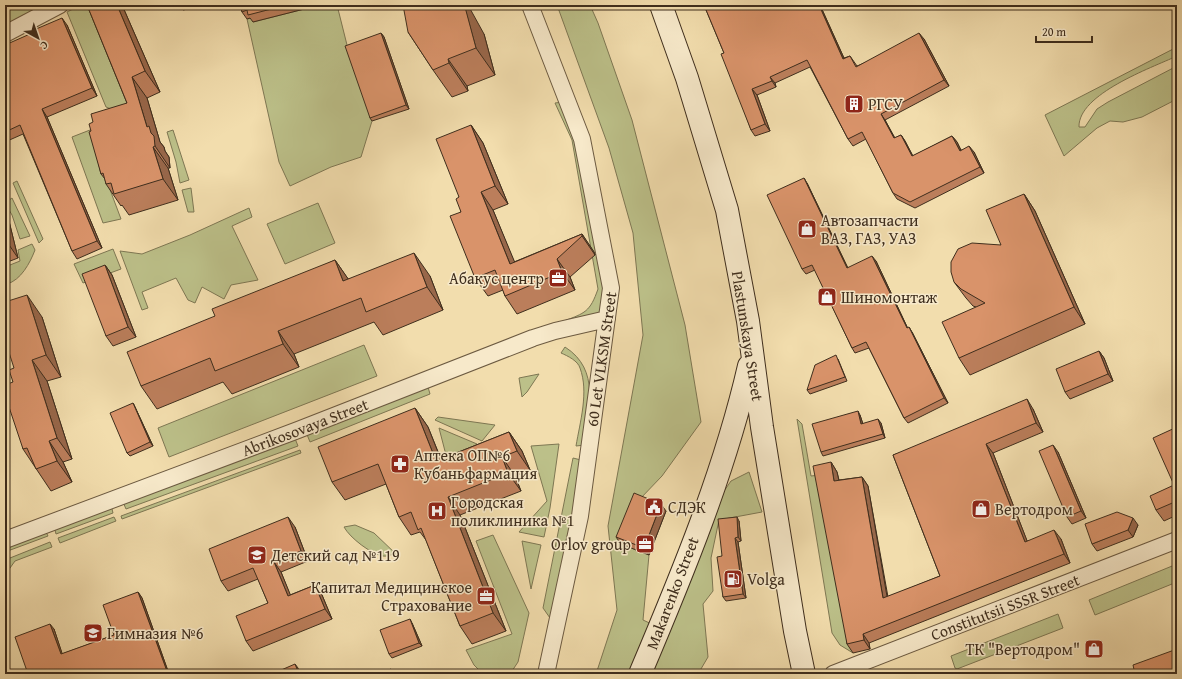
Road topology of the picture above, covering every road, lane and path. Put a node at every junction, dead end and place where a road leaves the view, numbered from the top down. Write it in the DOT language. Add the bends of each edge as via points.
graph roads {
  1 [pos="60,5"];
  2 [pos="530,5"];
  3 [pos="661,5"];
  4 [pos="5,34"];
  5 [pos="607,319"];
  6 [pos="752,350"];
  7 [pos="5,540"];
  8 [pos="1177,540"];
  9 [pos="546,674"];
  10 [pos="640,674"];
  11 [pos="804,674"];
  12 [pos="833,674"];
  1 -- 4 [label="street"];
  2 -- 5 [label="street, 60 Let VLKSM Street" via="582,139 611,288"];
  3 -- 6 [label="main road, Plastunskaya Street" via="687,78 725,203"];
  5 -- 7 [label="street, Abrikosovaya Street" via="533,338"];
  5 -- 9 [label="street, 60 Let VLKSM Street" via="580,516"];
  6 -- 10 [label="main road, Makarenko Street" via="729,444 669,606"];
  6 -- 11 [label="main road, Plastunskaya Street" via="770,480"];
  8 -- 12 [label="street, Constitutsii SSSR Street"];
}
